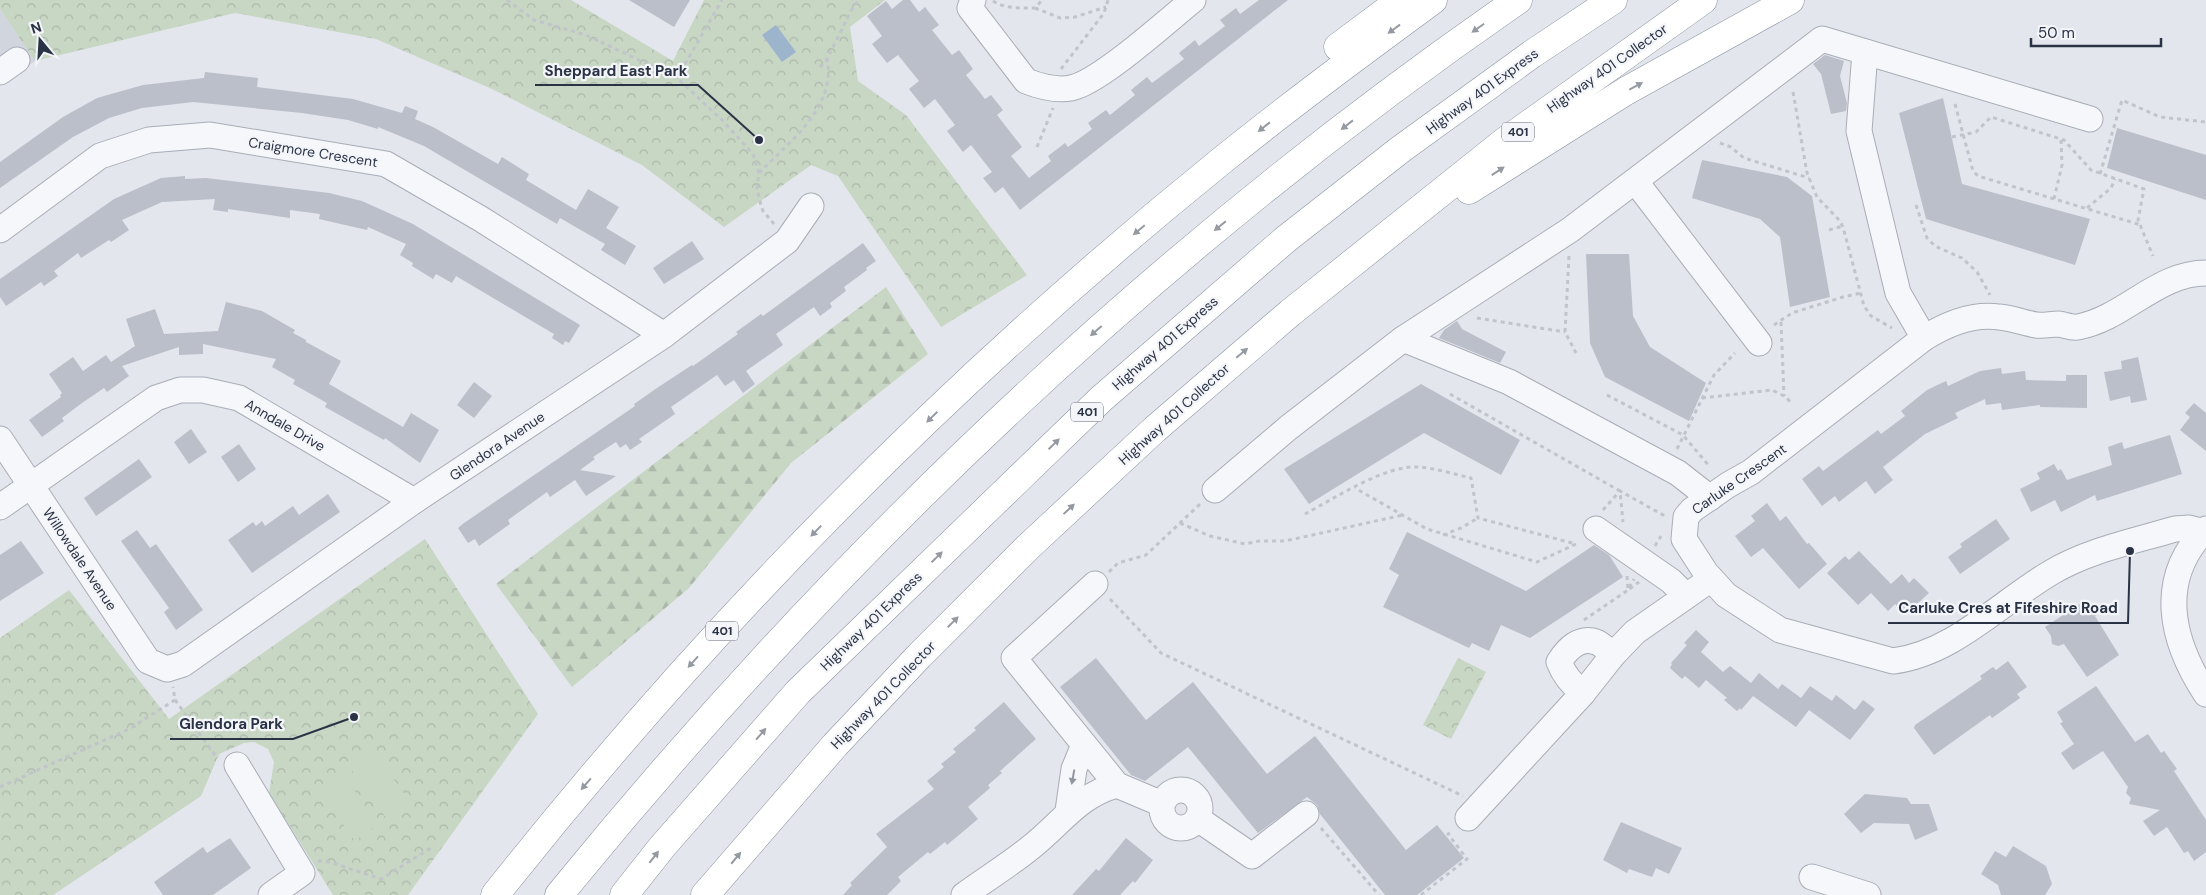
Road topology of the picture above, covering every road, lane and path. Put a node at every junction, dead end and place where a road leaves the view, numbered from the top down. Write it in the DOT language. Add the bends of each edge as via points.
graph roads {
  1 [pos="508,0"];
  2 [pos="722,0"];
  3 [pos="860,0"];
  4 [pos="973,0"];
  5 [pos="991,0"];
  6 [pos="1042,0"];
  7 [pos="1193,0"];
  8 [pos="1400,0"];
  9 [pos="1433,0"];
  10 [pos="1518,0"];
  11 [pos="1613,0"];
  12 [pos="1703,0"];
  13 [pos="1790,0"];
  14 [pos="1106,6"];
  15 [pos="1036,8"];
  16 [pos="1864,52"];
  17 [pos="827,59"];
  18 [pos="820,67"];
  19 [pos="677,78"];
  20 [pos="1793,92"];
  21 [pos="1955,104"];
  22 [pos="2090,120"];
  23 [pos="2206,122"];
  24 [pos="1964,134"];
  25 [pos="1952,137"];
  26 [pos="2061,138"];
  27 [pos="1720,143"];
  28 [pos="759,173"];
  29 [pos="2100,174"];
  30 [pos="1809,178"];
  31 [pos="2115,179"];
  32 [pos="1636,182"];
  33 [pos="2054,199"];
  34 [pos="1916,205"];
  35 [pos="811,206"];
  36 [pos="2087,209"];
  37 [pos="2140,225"];
  38 [pos="1843,226"];
  39 [pos="0,230"];
  40 [pos="1570,230"];
  41 [pos="1830,230"];
  42 [pos="788,241"];
  43 [pos="2153,256"];
  44 [pos="2206,273"];
  45 [pos="1339,274"];
  46 [pos="1861,293"];
  47 [pos="1990,295"];
  48 [pos="1477,318"];
  49 [pos="1782,322"];
  50 [pos="1892,328"];
  51 [pos="1565,332"];
  52 [pos="1767,334"];
  53 [pos="664,335"];
  54 [pos="1924,338"];
  55 [pos="1404,339"];
  56 [pos="1576,353"];
  57 [pos="1735,353"];
  58 [pos="967,383"];
  59 [pos="1450,394"];
  60 [pos="1607,395"];
  61 [pos="1784,396"];
  62 [pos="1702,398"];
  63 [pos="1793,404"];
  64 [pos="1683,435"];
  65 [pos="0,440"];
  66 [pos="1710,467"];
  67 [pos="1669,468"];
  68 [pos="31,484"];
  69 [pos="1355,488"];
  70 [pos="1215,490"];
  71 [pos="1620,490"];
  72 [pos="1710,498"];
  73 [pos="414,501"];
  74 [pos="0,507"];
  75 [pos="1305,514"];
  76 [pos="1402,515"];
  77 [pos="1664,516"];
  78 [pos="1478,518"];
  79 [pos="1180,523"];
  80 [pos="1593,526"];
  81 [pos="2205,530"];
  82 [pos="1443,535"];
  83 [pos="1662,536"];
  84 [pos="1576,544"];
  85 [pos="1641,560"];
  86 [pos="1711,578"];
  87 [pos="1095,584"];
  88 [pos="1628,590"];
  89 [pos="1686,596"];
  90 [pos="1578,642"];
  91 [pos="1613,655"];
  92 [pos="167,669"];
  93 [pos="1583,693"];
  94 [pos="2206,694"];
  95 [pos="175,700"];
  96 [pos="1084,745"];
  97 [pos="237,765"];
  98 [pos="1117,785"];
  99 [pos="0,787"];
  100 [pos="1068,811"];
  101 [pos="1474,811"];
  102 [pos="1306,814"];
  103 [pos="1448,834"];
  104 [pos="434,846"];
  105 [pos="298,866"];
  106 [pos="1812,877"];
  107 [pos="271,895"];
  108 [pos="495,895"];
  109 [pos="559,895"];
  110 [pos="624,895"];
  111 [pos="705,895"];
  112 [pos="965,895"];
  113 [pos="1379,895"];
  114 [pos="1421,895"];
  115 [pos="1868,895"];
  1 -- 19 [label="path" via="534,20 586,35"];
  2 -- 19 [label="path"];
  3 -- 17 [label="path" via="854,5"];
  4 -- 7 [label="street" via="970,8 1026,80 1061,89 1088,82"];
  5 -- 15 [label="path" via="1016,8"];
  6 -- 15 [label="path"];
  8 -- 58 [label="highway" via="1254,111 1120,222"];
  9 -- 58 [label="highway, 401, one-way" via="1219,163 1112,253"];
  10 -- 109 [label="highway, one-way" via="1390,92 1258,194 1025,395 804,614 679,752"];
  110 -- 11 [label="highway, Highway 401 Express / 401, one-way" via="798,692 1101,399 1286,239 1401,149"];
  12 -- 45 [label="highway, Highway 401 Collector / 401" via="1504,142"];
  45 -- 13 [label="highway, one-way" via="1626,91"];
  14 -- 15 [label="path" via="1075,17 1060,18"];
  16 -- 22 [label="street"];
  16 -- 32 [label="street" via="1822,39"];
  16 -- 54 [label="street" via="1859,131 1898,293"];
  17 -- 18 [label="path"];
  17 -- 28 [label="path" via="830,73 825,94 813,117"];
  19 -- 28 [label="path" via="754,154"];
  20 -- 30 [label="path"];
  21 -- 24 [label="path"];
  23 -- 29 [label="path" via="2160,117 2122,100"];
  24 -- 25 [label="path"];
  24 -- 26 [label="path" via="1976,132 1991,117"];
  24 -- 33 [label="path" via="1978,176"];
  26 -- 29 [label="path" via="2091,170"];
  26 -- 33 [label="path" via="2062,165"];
  27 -- 30 [label="path" via="1744,158"];
  28 -- 42 [label="path" via="757,189 763,211"];
  29 -- 31 [label="path"];
  30 -- 38 [label="path" via="1817,197"];
  31 -- 36 [label="path" via="2111,188"];
  31 -- 37 [label="path" via="2144,188 2138,220"];
  32 -- 40 [label="street"];
  32 -- 52 [label="street"];
  33 -- 36 [label="path"];
  34 -- 47 [label="path" via="1926,238 1935,246 1962,258 1977,272"];
  35 -- 42 [label="street, Glendora Avenue"];
  36 -- 37 [label="path"];
  37 -- 43 [label="path"];
  38 -- 41 [label="path"];
  38 -- 46 [label="path"];
  39 -- 53 [label="street, Craigmore Crescent" via="100,156 149,140 210,135 230,138 386,164"];
  40 -- 51 [label="path"];
  40 -- 55 [label="street"];
  42 -- 53 [label="street, Glendora Avenue"];
  44 -- 54 [label="street, Carluke Crescent" via="2191,273 2168,280 2098,320 2076,327 1977,316 1945,326"];
  111 -- 45 [label="highway, Highway 401 Collector / 401, one-way" via="842,738 1028,547 1176,411"];
  46 -- 49 [label="path" via="1792,313"];
  46 -- 50 [label="path" via="1870,316"];
  48 -- 51 [label="path"];
  49 -- 52 [label="path"];
  49 -- 61 [label="path"];
  51 -- 56 [label="path"];
  53 -- 73 [label="street, Glendora Avenue"];
  54 -- 72 [label="street, Carluke Crescent" via="1752,472"];
  55 -- 67 [label="street" via="1509,382"];
  55 -- 70 [label="street" via="1288,428"];
  57 -- 62 [label="path" via="1714,375"];
  58 -- 108 [label="highway, 401, one-way" via="816,531 698,656 580,790"];
  59 -- 71 [label="path"];
  60 -- 64 [label="path"];
  61 -- 62 [label="path" via="1772,390"];
  61 -- 63 [label="path"];
  62 -- 64 [label="path"];
  64 -- 66 [label="path"];
  64 -- 67 [label="path"];
  65 -- 68 [label="street, Willowdale Avenue"];
  67 -- 72 [label="street"];
  68 -- 73 [label="street, Anndale Drive" via="156,398 180,390 203,390 239,398"];
  68 -- 74 [label="street, Anndale Drive"];
  68 -- 92 [label="street, Willowdale Avenue" via="148,661"];
  69 -- 75 [label="path"];
  69 -- 76 [label="path"];
  69 -- 78 [label="path" via="1387,472 1418,467 1471,478"];
  70 -- 79 [label="path"];
  71 -- 77 [label="path"];
  71 -- 80 [label="path"];
  71 -- 85 [label="path"];
  72 -- 86 [label="street, Carluke Crescent" via="1686,517 1684,539"];
  73 -- 92 [label="street, Glendora Avenue" via="183,664"];
  76 -- 79 [label="path" via="1285,542 1245,544 1210,536"];
  76 -- 82 [label="path"];
  78 -- 82 [label="path"];
  78 -- 84 [label="path"];
  79 -- 87 [label="path" via="1146,555 1118,563"];
  80 -- 84 [label="path"];
  80 -- 85 [label="street"];
  81 -- 86 [label="street, Carluke Crescent" via="2176,529 2076,560 1934,649 1894,661 1780,630 1726,595"];
  81 -- 94 [label="street" via="2188,553 2173,601 2174,622 2181,648"];
  82 -- 84 [label="path" via="1537,562"];
  83 -- 85 [label="path"];
  85 -- 88 [label="path"];
  85 -- 88 [label="path"];
  85 -- 88 [label="path"];
  85 -- 89 [label="street"];
  86 -- 89 [label="street"];
  87 -- 96 [label="street" via="1014,658"];
  87 -- 101 [label="path" via="1161,653"];
  88 -- 90 [label="path" via="1569,630"];
  89 -- 91 [label="street" via="1635,632"];
  90 -- 91 [label="street" via="1596,642"];
  90 -- 93 [label="street" via="1566,651 1559,662 1570,683"];
  91 -- 93 [label="street"];
  92 -- 95 [label="path"];
  93 -- 101 [label="street"];
  95 -- 97 [label="path" via="215,755"];
  95 -- 99 [label="path" via="130,729"];
  96 -- 98 [label="street"];
  96 -- 100 [label="street, one-way" via="1074,769"];
  97 -- 105 [label="street"];
  98 -- 100 [label="street" via="1102,789"];
  98 -- 102 [label="street" via="1162,804 1175,790 1194,794 1200,806 1198,819 1252,856"];
  100 -- 112 [label="street" via="1032,846"];
  102 -- 113 [label="path" via="1326,832"];
  103 -- 114 [label="path" via="1467,858"];
  104 -- 105 [label="path" via="381,879 330,862"];
  105 -- 107 [label="street"];
  106 -- 115 [label="street"];
}
